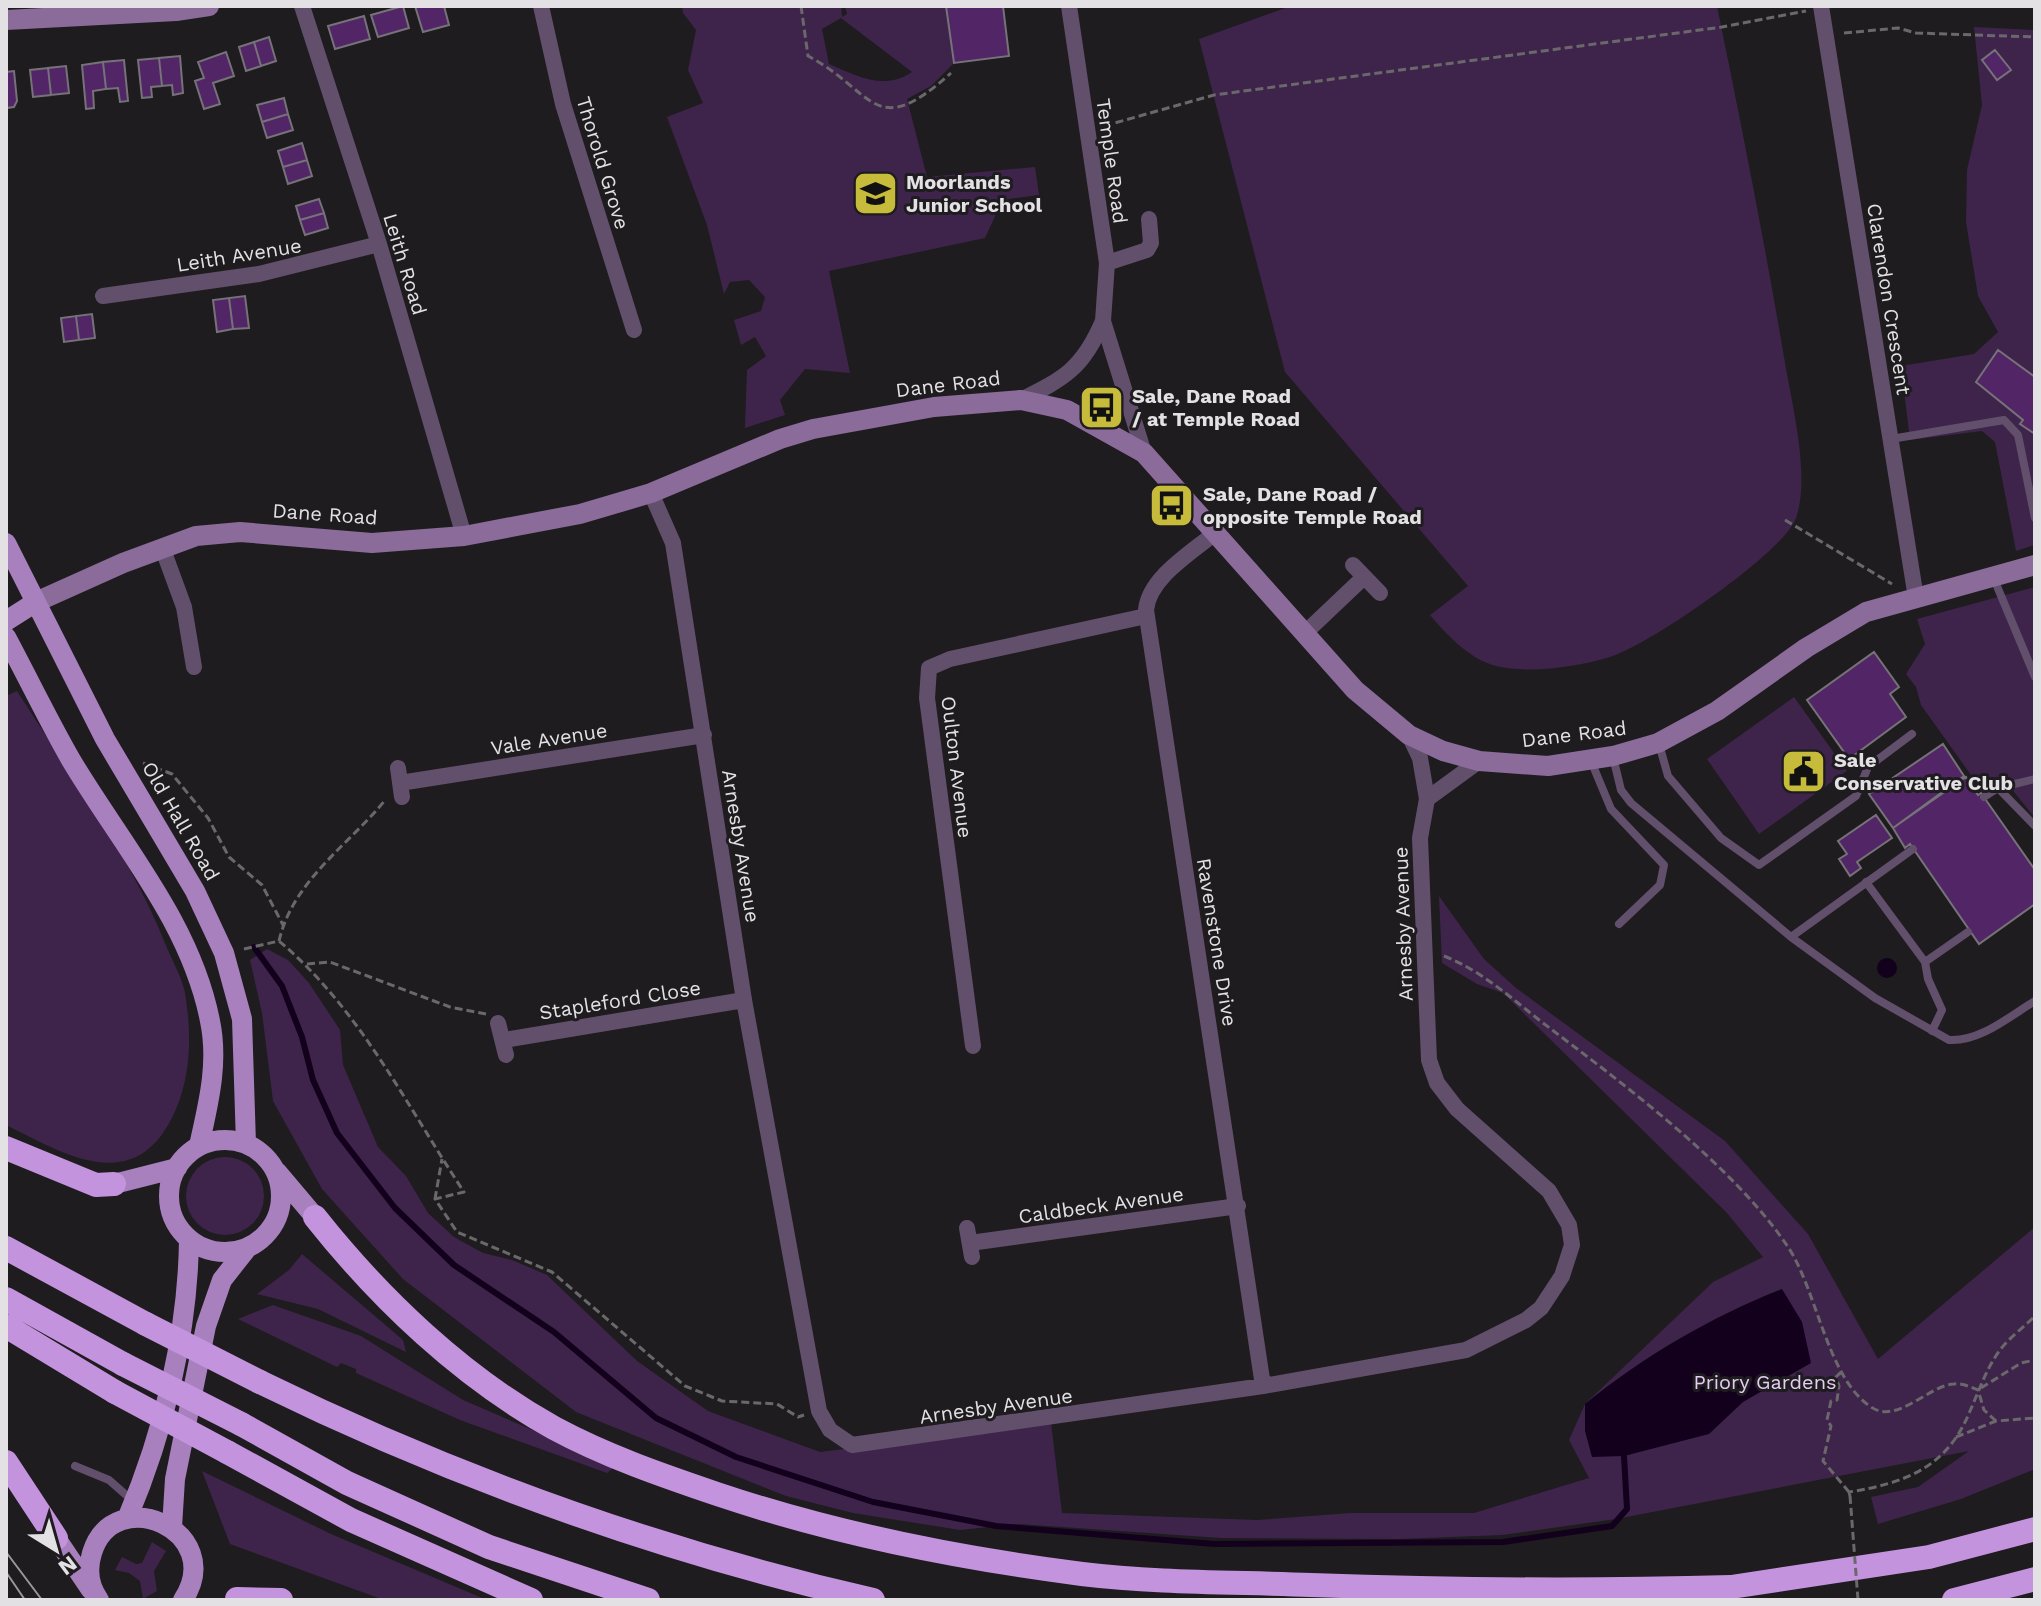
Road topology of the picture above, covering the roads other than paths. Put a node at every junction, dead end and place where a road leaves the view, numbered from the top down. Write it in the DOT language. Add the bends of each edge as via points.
graph roads {
  1 [pos="209,6"];
  2 [pos="302,6"];
  3 [pos="541,6"];
  4 [pos="1069,6"];
  5 [pos="1821,7"];
  6 [pos="6,20"];
  7 [pos="1149,219"];
  8 [pos="379,244"];
  9 [pos="1107,263"];
  10 [pos="103,296"];
  11 [pos="1103,321"];
  12 [pos="634,330"];
  13 [pos="1021,400"];
  14 [pos="1891,439"];
  15 [pos="1144,453"];
  16 [pos="651,493"];
  17 [pos="2035,518"];
  18 [pos="1216,532"];
  19 [pos="464,536"];
  20 [pos="6,543"];
  21 [pos="162,547"];
  22 [pos="2035,565"];
  23 [pos="1993,576"];
  24 [pos="1380,593"];
  25 [pos="1916,598"];
  26 [pos="36,602"];
  27 [pos="1146,616"];
  28 [pos="6,621"];
  29 [pos="1306,632"];
  30 [pos="6,637"];
  31 [pos="194,667"];
  32 [pos="2035,677"];
  33 [pos="1912,734"];
  34 [pos="704,735"];
  35 [pos="1409,735"];
  36 [pos="1658,743"];
  37 [pos="1613,756"];
  38 [pos="1591,760"];
  39 [pos="1479,761"];
  40 [pos="2035,779"];
  41 [pos="400,783"];
  42 [pos="1998,788"];
  43 [pos="1984,797"];
  44 [pos="1427,799"];
  45 [pos="2035,826"];
  46 [pos="1913,849"];
  47 [pos="1866,882"];
  48 [pos="1619,924"];
  49 [pos="1968,932"];
  50 [pos="1791,937"];
  51 [pos="1925,962"];
  52 [pos="744,1000"];
  53 [pos="2035,1001"];
  54 [pos="498,1023"];
  55 [pos="1932,1031"];
  56 [pos="973,1046"];
  57 [pos="246,1144"];
  58 [pos="199,1146"];
  59 [pos="6,1148"];
  60 [pos="177,1168"];
  61 [pos="274,1169"];
  62 [pos="114,1184"];
  63 [pos="1238,1206"];
  64 [pos="315,1217"];
  65 [pos="189,1239"];
  66 [pos="970,1243"];
  67 [pos="248,1247"];
  68 [pos="6,1248"];
  69 [pos="6,1299"];
  70 [pos="6,1326"];
  71 [pos="1263,1386"];
  72 [pos="6,1462"];
  73 [pos="75,1466"];
  74 [pos="131,1510"];
  75 [pos="172,1527"];
  76 [pos="2035,1529"];
  77 [pos="56,1538"];
  78 [pos="563,1572"];
  79 [pos="2035,1579"];
  80 [pos="1731,1587"];
  81 [pos="96,1596"];
  82 [pos="237,1599"];
  83 [pos="183,1600"];
  84 [pos="231,1600"];
  85 [pos="281,1600"];
  86 [pos="531,1600"];
  87 [pos="619,1600"];
  88 [pos="648,1600"];
  89 [pos="873,1600"];
  90 [pos="1644,1600"];
  91 [pos="1954,1600"];
  1 -- 6 [label="main road"];
  2 -- 8 [label="street, Leith Road"];
  3 -- 12 [label="street, Thorold Grove" via="563,104"];
  4 -- 9 [label="street, Temple Road"];
  5 -- 14 [label="street, Clarendon Crescent"];
  7 -- 9 [label="street" via="1147,250"];
  8 -- 10 [label="street, Leith Avenue" via="259,274"];
  8 -- 19 [label="street, Leith Road"];
  9 -- 11 [label="street, Temple Road"];
  11 -- 13 [label="street, Temple Road" via="1090,351 1054,383"];
  11 -- 15 [label="street, Temple Road"];
  13 -- 15 [label="main road, Dane Road" via="1067,410"];
  13 -- 16 [label="main road, Dane Road" via="934,407 813,429"];
  14 -- 17 [label="lane" via="2004,420 2018,435"];
  14 -- 25 [label="street, Clarendon Crescent"];
  15 -- 18 [label="main road, Dane Road"];
  16 -- 19 [label="main road, Dane Road" via="580,514"];
  16 -- 34 [label="street, Arnesby Avenue" via="673,543"];
  18 -- 27 [label="street" via="1157,583 1147,598"];
  18 -- 29 [label="main road, Dane Road"];
  19 -- 21 [label="main road, Dane Road" via="372,543 240,532 196,536"];
  20 -- 26 [label="main road, Old Hall Road"];
  21 -- 26 [label="main road, Dane Road"];
  21 -- 31 [label="street" via="184,607"];
  22 -- 23 [label="main road, Dane Road"];
  23 -- 25 [label="main road, Dane Road"];
  23 -- 32 [label="lane"];
  24 -- 29 [label="street" via="1359,571"];
  25 -- 36 [label="main road, Dane Road" via="1866,612 1836,628 1717,711"];
  26 -- 28 [label="main road, Dane Road"];
  26 -- 57 [label="main road, Old Hall Road" via="224,953 242,1019"];
  27 -- 56 [label="street, Oulton Avenue" via="950,659 936,663 926,675"];
  27 -- 63 [label="street, Ravenstone Drive"];
  29 -- 35 [label="main road, Dane Road" via="1355,690"];
  30 -- 58 [label="main road" via="71,759 165,907 194,965 211,1022 214,1082"];
  33 -- 36 [label="lane" via="1868,767 1856,796 1759,865 1721,838 1668,776"];
  34 -- 41 [label="street, Vale Avenue"];
  34 -- 52 [label="street, Arnesby Avenue"];
  35 -- 39 [label="main road, Dane Road"];
  35 -- 44 [label="street, Arnesby Avenue" via="1420,758"];
  36 -- 37 [label="main road, Dane Road"];
  37 -- 38 [label="main road, Dane Road"];
  37 -- 50 [label="lane" via="1621,790 1631,803"];
  38 -- 39 [label="main road, Dane Road" via="1548,766"];
  38 -- 48 [label="lane" via="1611,809 1664,865 1660,885"];
  39 -- 44 [label="street"];
  40 -- 42 [label="lane"];
  42 -- 43 [label="lane"];
  42 -- 45 [label="lane"];
  44 -- 71 [label="street, Arnesby Avenue" via="1420,838 1429,1060 1437,1083 1466,1118 1561,1207 1572,1245 1568,1261 1541,1308 1510,1331 1478,1345"];
  46 -- 47 [label="lane"];
  47 -- 50 [label="lane"];
  47 -- 51 [label="lane"];
  49 -- 51 [label="lane"];
  50 -- 55 [label="lane" via="1875,998"];
  51 -- 55 [label="lane" via="1942,1010"];
  52 -- 54 [label="street, Stapleford Close" via="505,1048"];
  52 -- 71 [label="street, Arnesby Avenue" via="819,1411 840,1439 870,1445"];
  53 -- 55 [label="lane" via="1960,1041"];
  57 -- 58 [label="main road" via="214,1141"];
  57 -- 61 [label="main road"];
  58 -- 60 [label="main road"];
  59 -- 62 [label="highway" via="96,1185"];
  60 -- 62 [label="main road"];
  60 -- 65 [label="main road" via="170,1206"];
  61 -- 64 [label="main road"];
  61 -- 67 [label="main road" via="280,1187 277,1214 263,1237"];
  63 -- 66 [label="street, Caldbeck Avenue"];
  63 -- 71 [label="street, Ravenstone Drive"];
  64 -- 80 [label="highway" via="403,1314 470,1372 553,1427 647,1471 795,1520 934,1552 1085,1574 1558,1591"];
  65 -- 67 [label="main road" via="217,1252"];
  65 -- 74 [label="main road" via="184,1318 149,1467"];
  67 -- 75 [label="main road" via="222,1280 206,1326 175,1479"];
  68 -- 89 [label="highway, bridge" via="260,1382 421,1458 675,1550"];
  69 -- 78 [label="highway, bridge" via="361,1489 489,1547"];
  70 -- 86 [label="highway, bridge" via="115,1392 351,1520"];
  72 -- 77 [label="highway"];
  73 -- 74 [label="lane" via="109,1480"];
  74 -- 75 [label="main road"];
  74 -- 81 [label="main road" via="93,1548 89,1563"];
  75 -- 83 [label="main road" via="192,1556 193,1573"];
  76 -- 80 [label="highway" via="1929,1557"];
  77 -- 81 [label="main road"];
  78 -- 87 [label="highway"];
  78 -- 88 [label="highway"];
  79 -- 91 [label="highway"];
  80 -- 90 [label="highway"];
  82 -- 84 [label="main road"];
  82 -- 85 [label="highway"];
}
